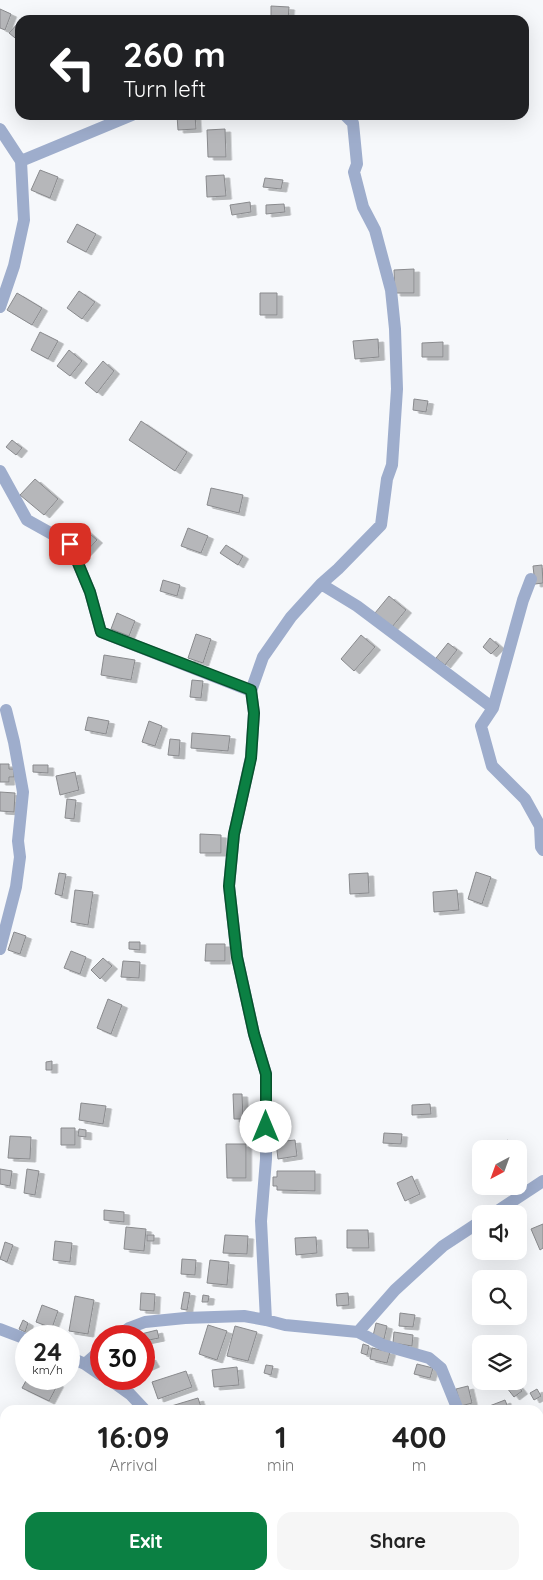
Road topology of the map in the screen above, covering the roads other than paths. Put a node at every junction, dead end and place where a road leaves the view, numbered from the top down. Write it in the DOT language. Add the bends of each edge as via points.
graph roads {
  1 [pos="120,120"];
  2 [pos="350,120"];
  3 [pos="0,129"];
  4 [pos="21,161"];
  5 [pos="0,307"];
  6 [pos="0,471"];
  7 [pos="531,578"];
  8 [pos="321,584"];
  9 [pos="251,690"];
  10 [pos="493,708"];
  11 [pos="6,710"];
  12 [pos="543,850"];
  13 [pos="0,949"];
  14 [pos="543,1181"];
  15 [pos="507,1205"];
  16 [pos="472,1227"];
  17 [pos="266,1320"];
  18 [pos="137,1325"];
  19 [pos="0,1329"];
  20 [pos="358,1332"];
  21 [pos="15,1335"];
  22 [pos="90,1360"];
  23 [pos="80,1362"];
  24 [pos="86,1364"];
  25 [pos="90,1367"];
  26 [pos="124,1390"];
  27 [pos="141,1405"];
  28 [pos="456,1405"];
  1 -- 4 [label="street"];
  2 -- 8 [label="street" via="357,164 354,172 363,207 375,230 391,290 397,389 392,465 381,525"];
  3 -- 4 [label="street"];
  4 -- 5 [label="street" via="24,220 14,266"];
  6 -- 9 [label="street" via="27,520 70,544 90,592 101,632"];
  7 -- 10 [label="street"];
  8 -- 9 [label="street" via="290,618 263,657"];
  8 -- 10 [label="street" via="357,606"];
  9 -- 17 [label="street" via="254,713 251,758 234,834 229,886 237,957 266,1074 266,1159 261,1221"];
  10 -- 12 [label="street" via="481,726 492,766 525,799 540,826"];
  11 -- 13 [label="street" via="23,792 16,887"];
  14 -- 15 [label="street"];
  16 -- 20 [label="street" via="443,1246 395,1290"];
  17 -- 18 [label="street" via="244,1316 185,1318"];
  17 -- 20 [label="street" via="285,1326"];
  19 -- 21 [label="street"];
  20 -- 28 [label="street" via="382,1345 429,1358 441,1368"];
  22 -- 24 [label="street"];
  23 -- 24 [label="street"];
  24 -- 25 [label="street"];
  26 -- 27 [label="street"];
}
